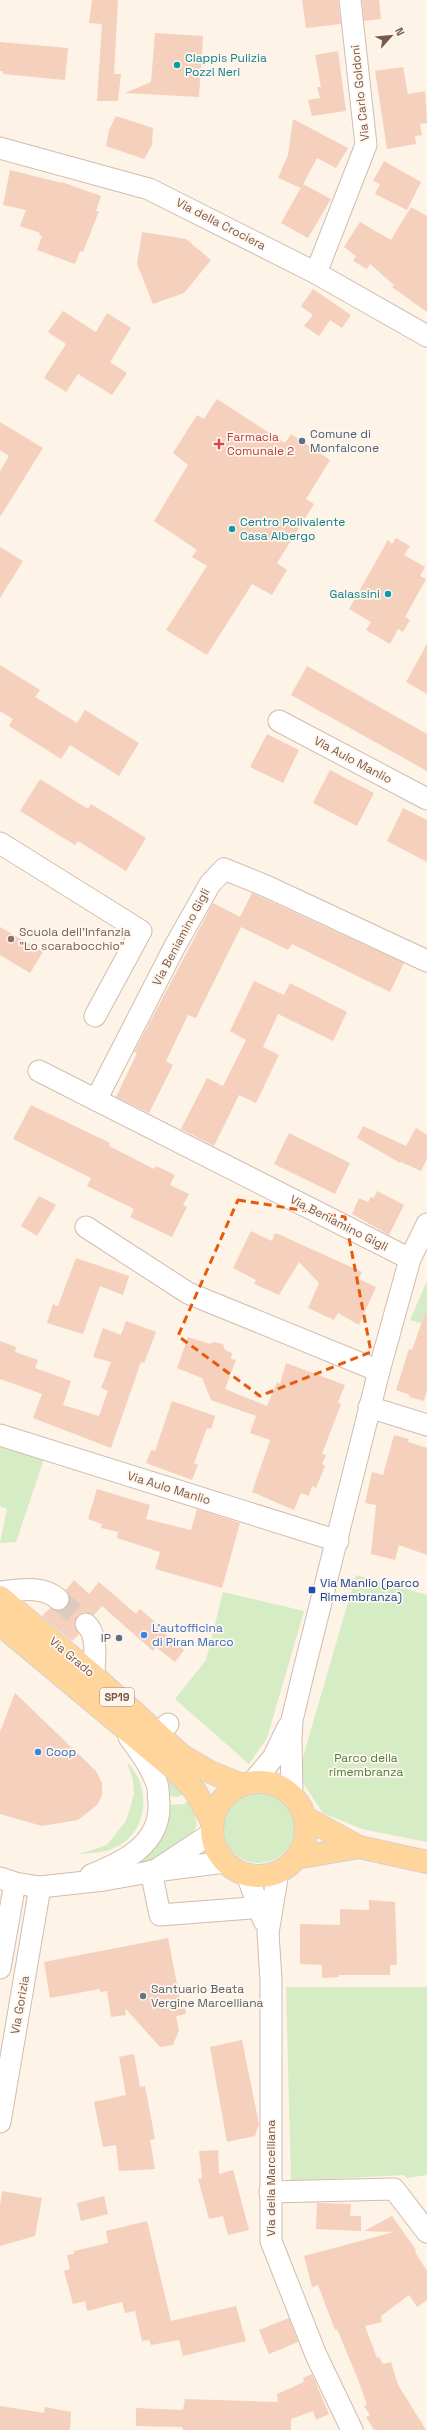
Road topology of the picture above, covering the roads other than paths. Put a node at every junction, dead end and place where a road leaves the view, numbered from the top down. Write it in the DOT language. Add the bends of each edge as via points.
graph roads {
  1 [pos="350,0"];
  2 [pos="0,148"];
  3 [pos="316,273"];
  4 [pos="427,336"];
  5 [pos="279,721"];
  6 [pos="427,799"];
  7 [pos="0,843"];
  8 [pos="427,961"];
  9 [pos="95,1016"];
  10 [pos="39,1071"];
  11 [pos="96,1100"];
  12 [pos="427,1224"];
  13 [pos="86,1227"];
  14 [pos="410,1259"];
  15 [pos="379,1371"];
  16 [pos="369,1408"];
  17 [pos="427,1426"];
  18 [pos="0,1435"];
  19 [pos="338,1541"];
  20 [pos="0,1592"];
  21 [pos="0,1597"];
  22 [pos="58,1599"];
  23 [pos="0,1624"];
  24 [pos="86,1624"];
  25 [pos="94,1676"];
  26 [pos="117,1720"];
  27 [pos="292,1720"];
  28 [pos="247,1784"];
  29 [pos="292,1796"];
  30 [pos="304,1817"];
  31 [pos="212,1828"];
  32 [pos="359,1848"];
  33 [pos="296,1858"];
  34 [pos="225,1862"];
  35 [pos="427,1862"];
  36 [pos="153,1871"];
  37 [pos="278,1872"];
  38 [pos="248,1875"];
  39 [pos="8,1881"];
  40 [pos="70,1883"];
  41 [pos="40,1887"];
  42 [pos="251,1908"];
  43 [pos="268,1933"];
  44 [pos="0,1968"];
  45 [pos="0,2122"];
  46 [pos="270,2192"];
  47 [pos="427,2232"];
  48 [pos="352,2430"];
  1 -- 3 [label="street, Via Carlo Goldoni" via="366,145"];
  2 -- 3 [label="street, Via della Crociera" via="149,189"];
  3 -- 4 [label="street, Via della Crociera"];
  5 -- 6 [label="street, Via Aulo Manlio"];
  7 -- 9 [label="street" via="141,930"];
  8 -- 11 [label="street, Via Beniamino Gigli" via="224,869 210,884 175,946"];
  10 -- 11 [label="street, Via Beniamino Gigli"];
  11 -- 14 [label="street, Via Beniamino Gigli"];
  12 -- 14 [label="street"];
  13 -- 15 [label="street" via="188,1294"];
  14 -- 15 [label="street"];
  15 -- 16 [label="street"];
  16 -- 17 [label="street"];
  16 -- 19 [label="street"];
  18 -- 19 [label="street, Via Aulo Manlio"];
  19 -- 27 [label="street"];
  20 -- 22 [label="street" via="50,1591"];
  21 -- 25 [label="main road, Via Grado / SP19"];
  23 -- 26 [label="main road, Via Grado / SP19"];
  24 -- 25 [label="street" via="92,1629 95,1648"];
  25 -- 28 [label="main road, Via Grado / SP19" via="163,1729 181,1755 210,1772"];
  26 -- 31 [label="main road, Via Grado / SP19" via="176,1770 195,1791"];
  26 -- 40 [label="street" via="146,1761 158,1786 157,1823 146,1842 127,1858"];
  27 -- 28 [label="street" via="274,1758"];
  27 -- 29 [label="street"];
  28 -- 29 [label="main road" via="267,1783"];
  28 -- 31 [label="main road" via="231,1791 222,1800"];
  29 -- 30 [label="main road"];
  30 -- 32 [label="main road"];
  30 -- 33 [label="main road" via="306,1831 303,1845"];
  31 -- 34 [label="main road" via="216,1848"];
  31 -- 36 [label="street"];
  32 -- 33 [label="main road"];
  32 -- 35 [label="main road"];
  33 -- 37 [label="main road"];
  34 -- 36 [label="street"];
  34 -- 38 [label="main road" via="235,1870"];
  36 -- 40 [label="street"];
  36 -- 42 [label="street" via="160,1915"];
  37 -- 38 [label="main road" via="263,1876"];
  37 -- 43 [label="street, Via della Marcelliana"];
  38 -- 43 [label="street, Via della Marcelliana"];
  39 -- 41 [label="street"];
  39 -- 44 [label="street"];
  40 -- 41 [label="street"];
  41 -- 45 [label="street, Via Gorizia"];
  43 -- 46 [label="street, Via della Marcelliana" via="271,1980"];
  46 -- 47 [label="street" via="394,2189"];
  46 -- 48 [label="street, Via della Marcelliana" via="271,2241 316,2354"];
}
